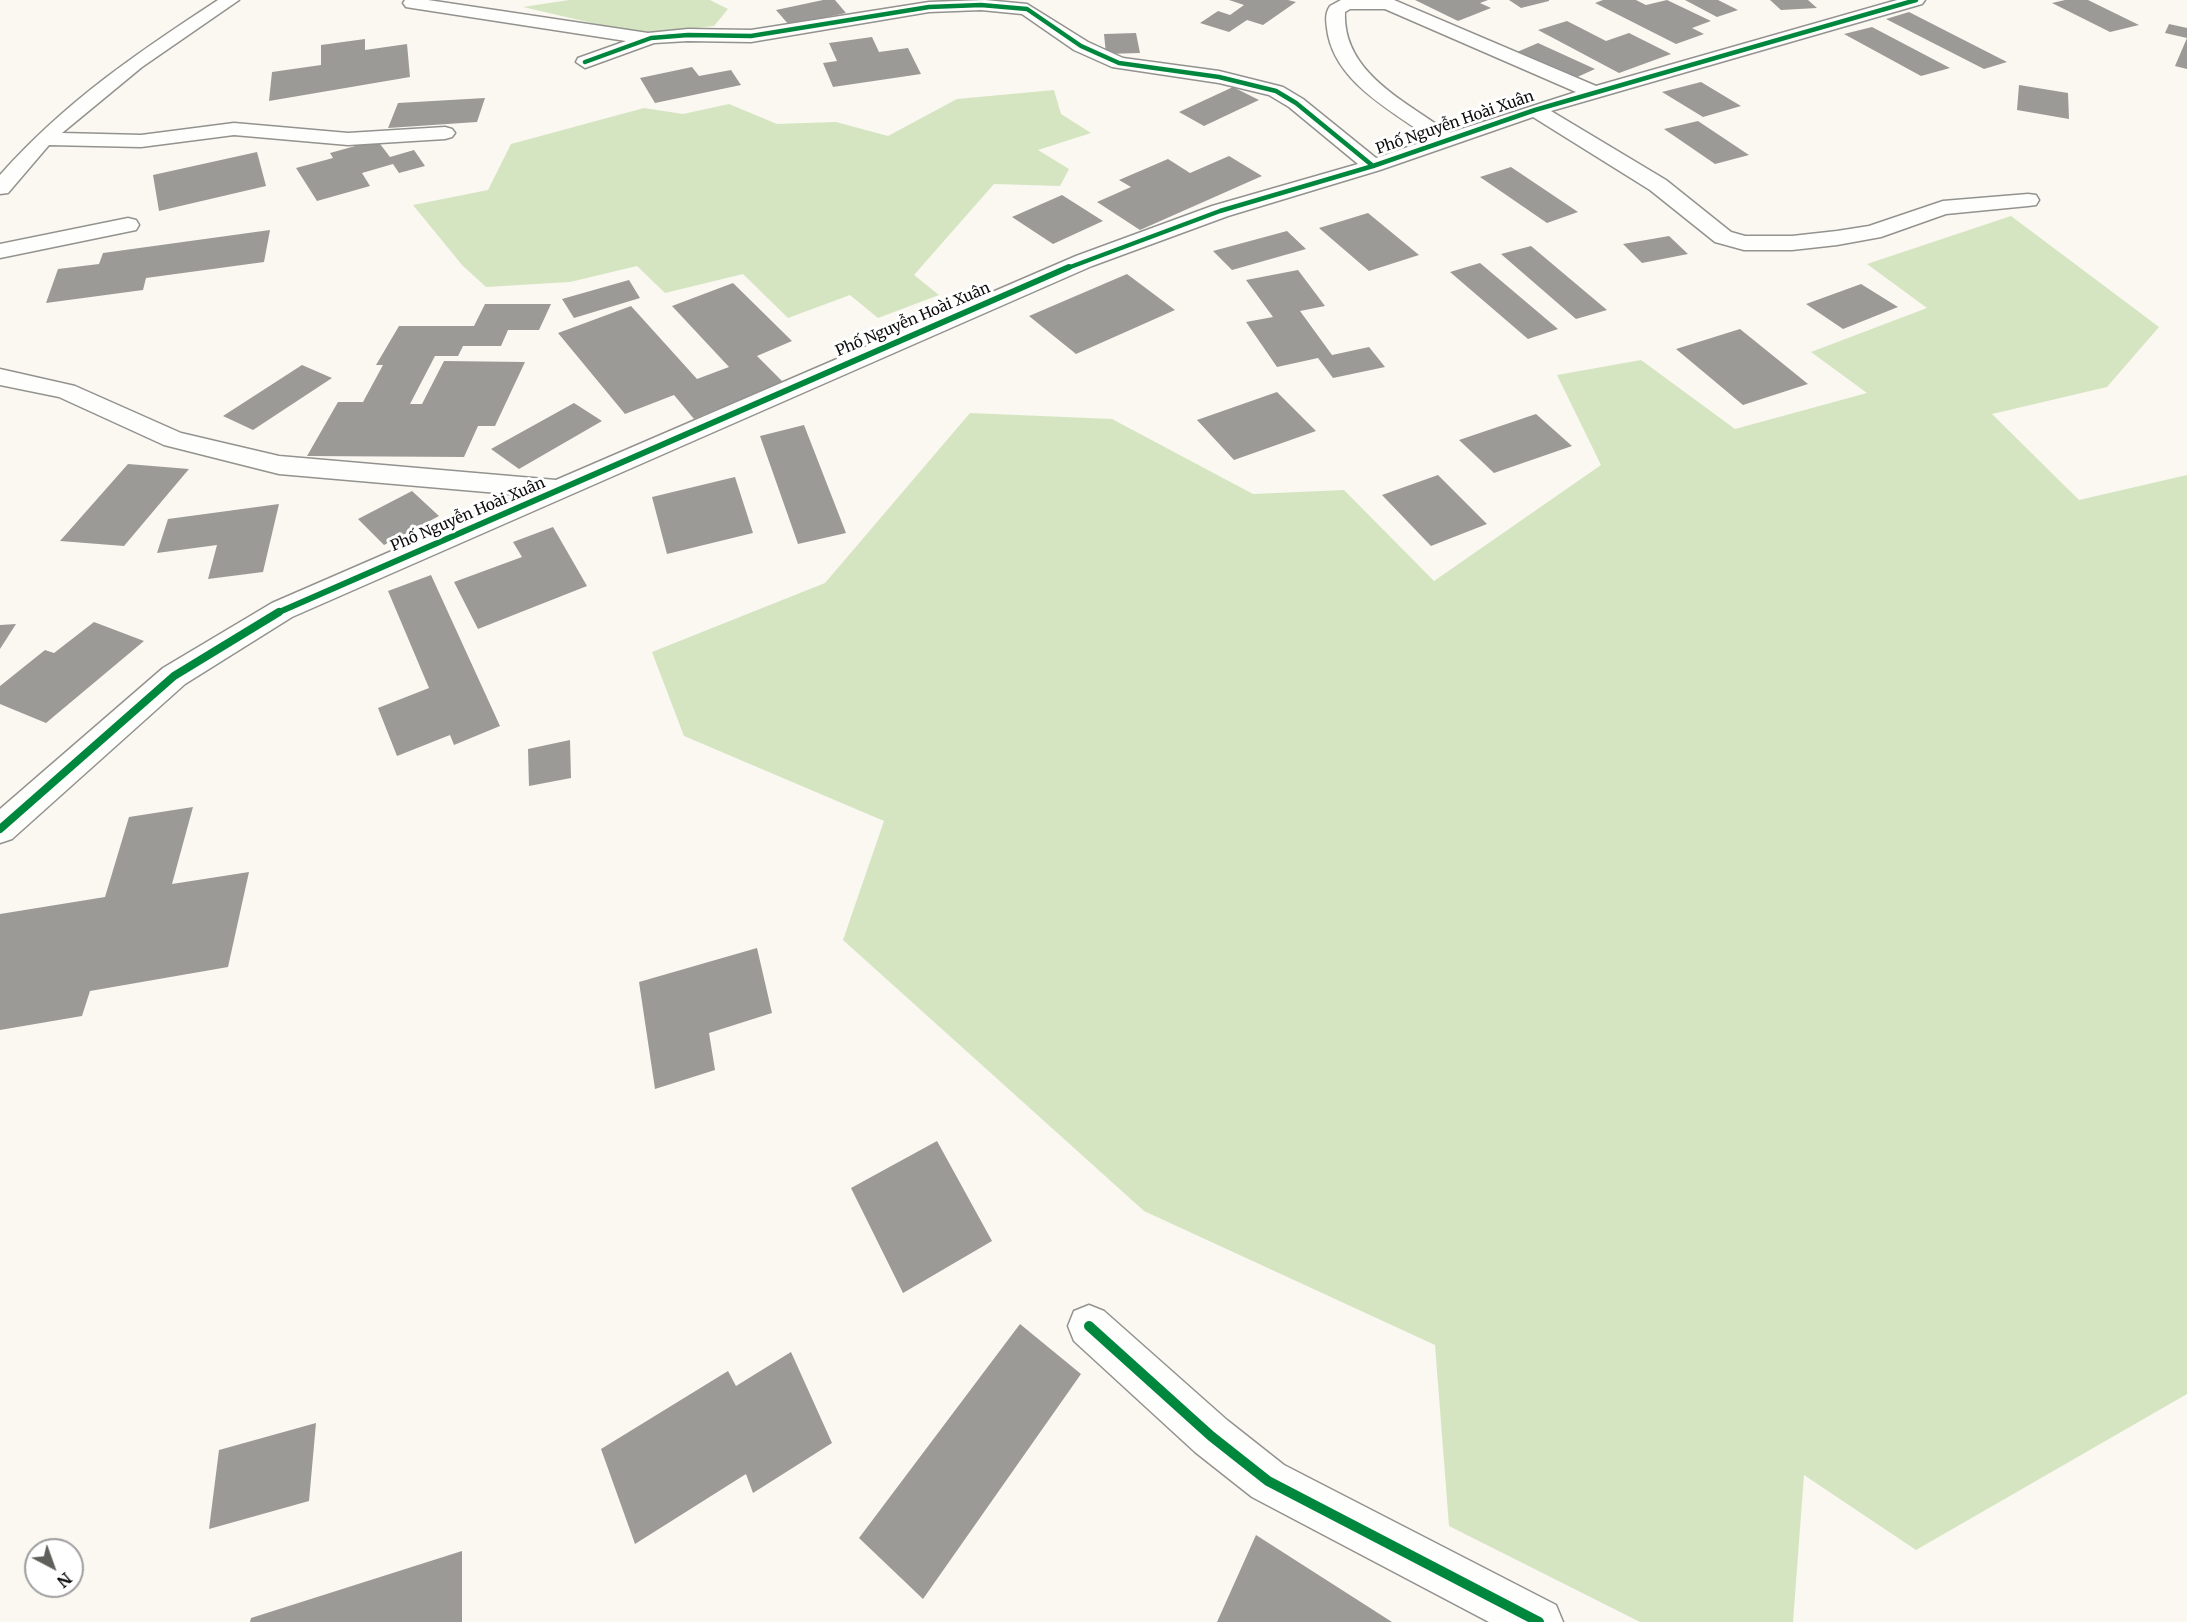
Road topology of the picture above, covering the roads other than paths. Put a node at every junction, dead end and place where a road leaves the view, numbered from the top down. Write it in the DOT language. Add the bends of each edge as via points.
graph roads {
  1 [pos="230,0"];
  2 [pos="457,0"];
  3 [pos="1916,0"];
  4 [pos="405,2"];
  5 [pos="651,39"];
  6 [pos="585,62"];
  7 [pos="1595,93"];
  8 [pos="1535,110"];
  9 [pos="445,133"];
  10 [pos="43,139"];
  11 [pos="1446,140"];
  12 [pos="1373,166"];
  13 [pos="0,188"];
  14 [pos="2028,200"];
  15 [pos="128,225"];
  16 [pos="0,251"];
  17 [pos="0,377"];
  18 [pos="560,490"];
  19 [pos="0,829"];
  20 [pos="1089,1326"];
  21 [pos="1539,1622"];
  1 -- 10 [label="street" via="135,63"];
  2 -- 4 [label="street"];
  3 -- 7 [label="street, Phố Nguyễn Hoài Xuân"];
  4 -- 5 [label="street"];
  5 -- 6 [label="street"];
  5 -- 12 [label="street" via="751,36 929,7 981,5 1026,9 1081,46 1119,63 1219,77 1276,91"];
  7 -- 8 [label="street, Phố Nguyễn Hoài Xuân"];
  7 -- 11 [label="street" via="1388,4 1346,4 1336,10 1334,25 1347,61 1360,76"];
  8 -- 11 [label="street, Phố Nguyễn Hoài Xuân"];
  8 -- 14 [label="street" via="1658,185 1722,237 1744,243 1837,238 1873,232 1943,208"];
  9 -- 10 [label="street" via="348,139 234,129 141,141"];
  10 -- 13 [label="street"];
  11 -- 12 [label="street, Phố Nguyễn Hoài Xuân"];
  12 -- 18 [label="street, Phố Nguyễn Hoài Xuân" via="1220,211 1084,261"];
  15 -- 16 [label="street"];
  17 -- 18 [label="street" via="66,391 173,439 279,465"];
  18 -- 19 [label="street, Phố Nguyễn Hoài Xuân" via="282,610 174,676"];
  20 -- 21 [label="street" via="1211,1436 1268,1481"];
}
